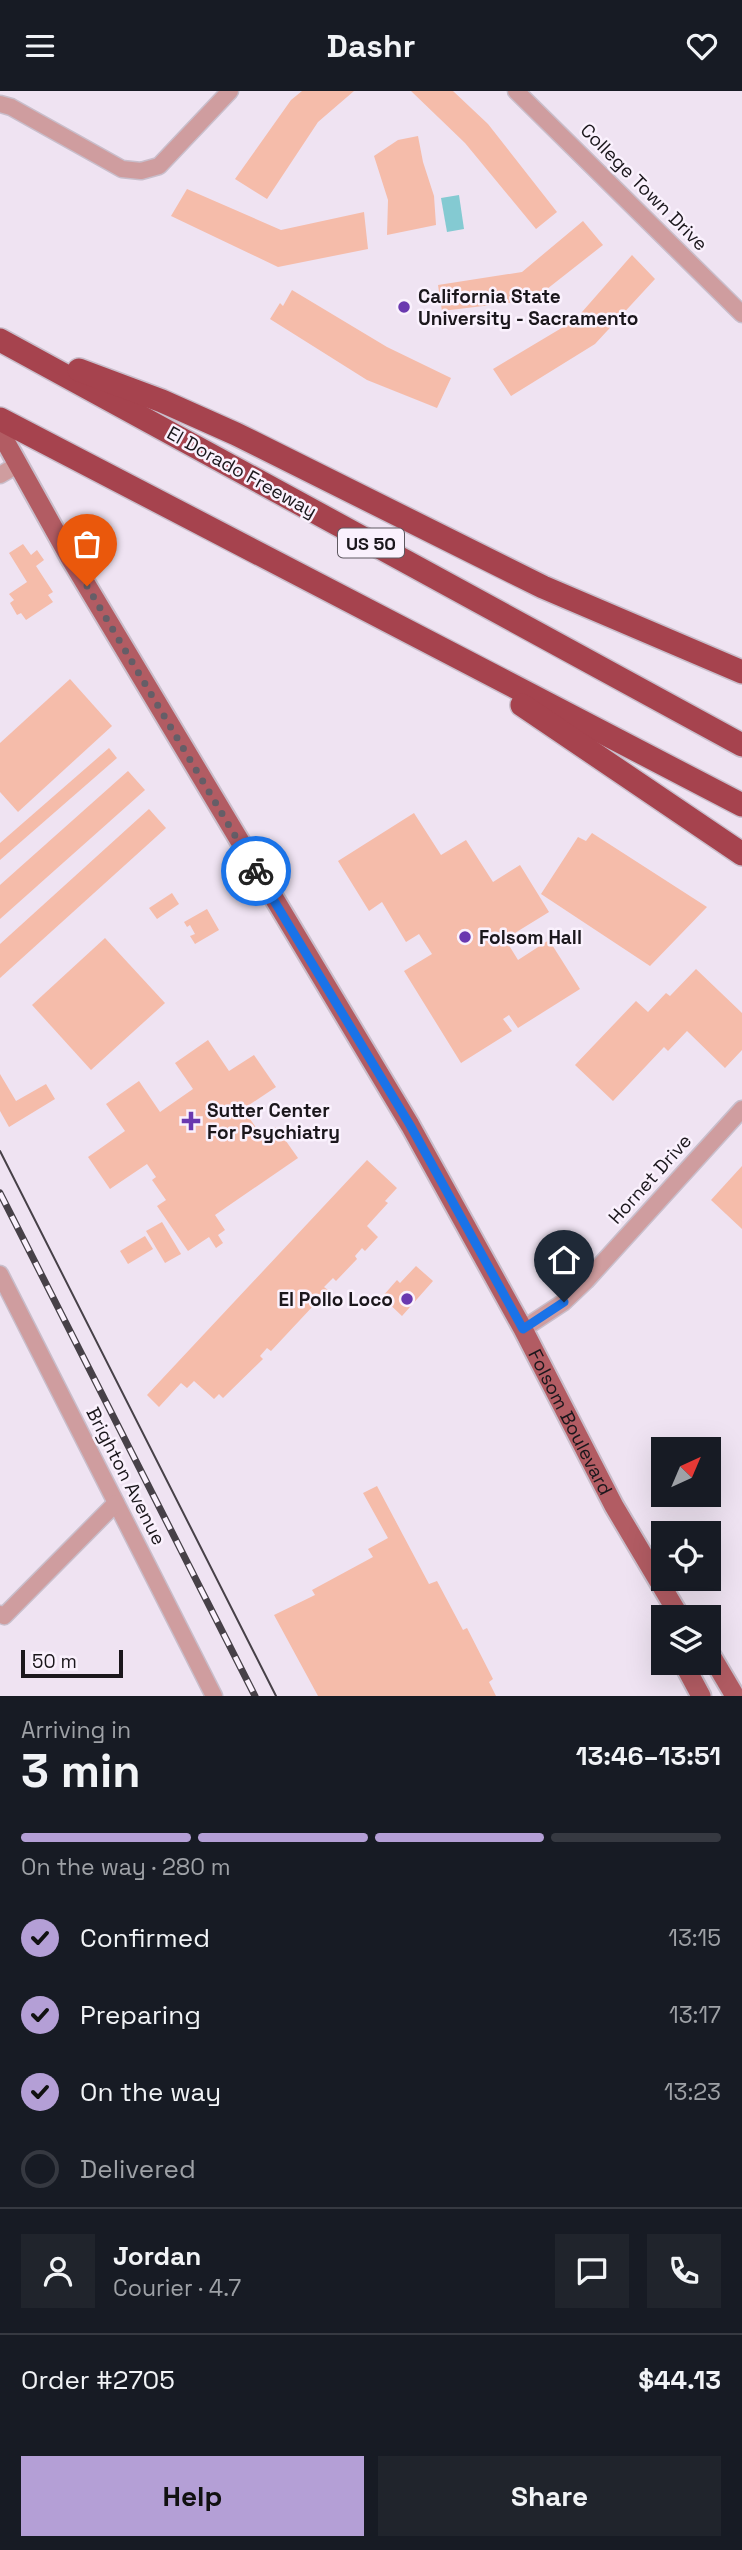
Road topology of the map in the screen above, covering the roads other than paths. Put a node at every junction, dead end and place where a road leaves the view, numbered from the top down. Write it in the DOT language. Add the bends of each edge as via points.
graph roads {
  1 [pos="230,91"];
  2 [pos="516,91"];
  3 [pos="0,104"];
  4 [pos="742,314"];
  5 [pos="0,340"];
  6 [pos="0,419"];
  7 [pos="0,432"];
  8 [pos="19,464"];
  9 [pos="0,475"];
  10 [pos="436,646"];
  11 [pos="742,672"];
  12 [pos="742,745"];
  13 [pos="742,805"];
  14 [pos="742,854"];
  15 [pos="742,1109"];
  16 [pos="0,1275"];
  17 [pos="5,1300"];
  18 [pos="523,1329"];
  19 [pos="116,1503"];
  20 [pos="673,1605"];
  21 [pos="0,1614"];
  22 [pos="721,1672"];
  23 [pos="690,1675"];
  24 [pos="209,1693"];
  25 [pos="701,1696"];
  26 [pos="735,1696"];
  1 -- 3 [label="street" via="159,166 141,171 122,169"];
  2 -- 4 [label="street, College Town Drive"];
  5 -- 11 [label="highway" via="236,434 543,587"];
  5 -- 12 [label="highway, El Dorado Freeway / US 50"];
  6 -- 10 [label="highway"];
  7 -- 8 [label="main road, Folsom Boulevard"];
  8 -- 9 [label="street"];
  8 -- 18 [label="main road, Folsom Boulevard" via="75,566 410,1125"];
  10 -- 13 [label="highway"];
  10 -- 14 [label="highway"];
  15 -- 18 [label="street, Hornet Drive" via="586,1281"];
  16 -- 17 [label="street, Brighton Avenue"];
  17 -- 19 [label="street, Brighton Avenue"];
  18 -- 20 [label="main road, Folsom Boulevard" via="614,1506"];
  19 -- 21 [label="street" via="4,1616"];
  19 -- 24 [label="street, Brighton Avenue"];
  22 -- 26 [label="main road"];
  23 -- 25 [label="main road"];
}
